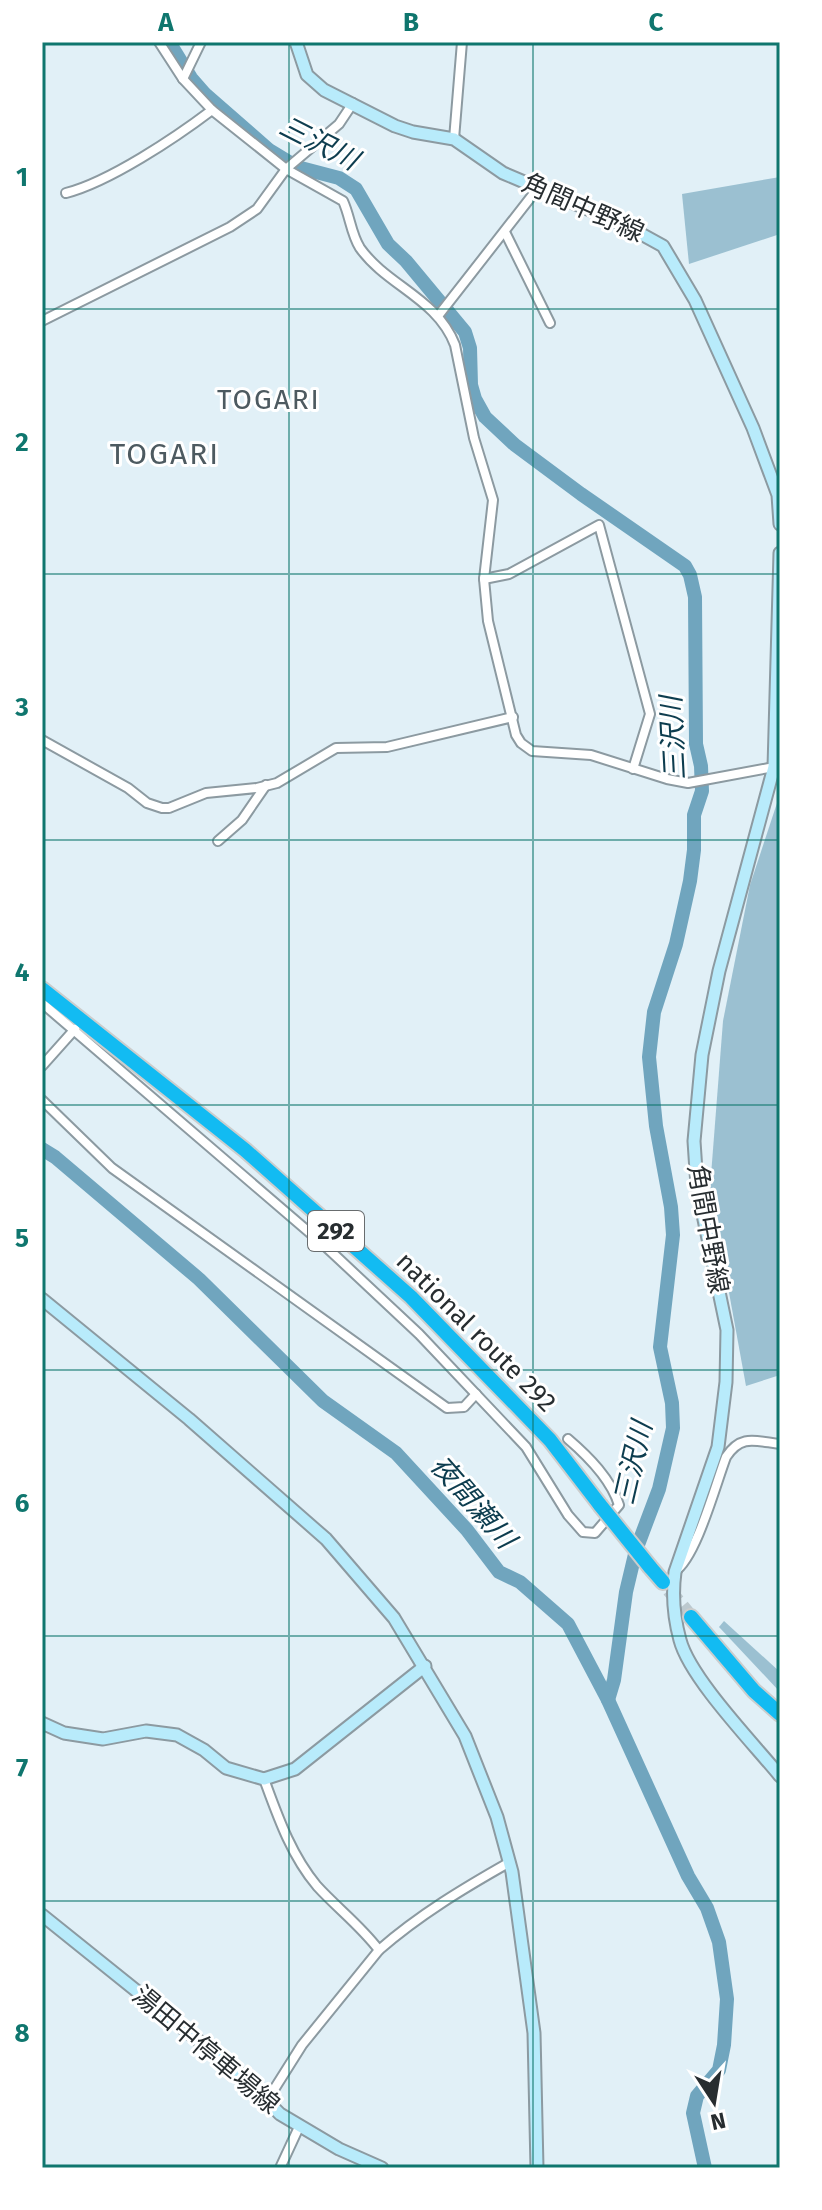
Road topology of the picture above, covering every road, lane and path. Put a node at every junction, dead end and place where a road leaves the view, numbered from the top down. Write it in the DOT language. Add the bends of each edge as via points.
graph roads {
  1 [pos="159,42"];
  2 [pos="201,42"];
  3 [pos="296,42"];
  4 [pos="462,42"];
  5 [pos="183,79"];
  6 [pos="353,103"];
  7 [pos="212,110"];
  8 [pos="454,139"];
  9 [pos="286,169"];
  10 [pos="538,188"];
  11 [pos="66,193"];
  12 [pos="505,232"];
  13 [pos="439,315"];
  14 [pos="42,321"];
  15 [pos="550,323"];
  16 [pos="780,524"];
  17 [pos="780,553"];
  18 [pos="484,579"];
  19 [pos="513,717"];
  20 [pos="42,740"];
  21 [pos="777,764"];
  22 [pos="633,769"];
  23 [pos="266,785"];
  24 [pos="218,841"];
  25 [pos="42,989"];
  26 [pos="42,1003"];
  27 [pos="75,1029"];
  28 [pos="42,1066"];
  29 [pos="42,1100"];
  30 [pos="42,1299"];
  31 [pos="476,1394"];
  32 [pos="568,1439"];
  33 [pos="780,1444"];
  34 [pos="669,1577"];
  35 [pos="691,1617"];
  36 [pos="425,1666"];
  37 [pos="780,1714"];
  38 [pos="42,1723"];
  39 [pos="780,1776"];
  40 [pos="264,1779"];
  41 [pos="510,1862"];
  42 [pos="42,1915"];
  43 [pos="379,1950"];
  44 [pos="268,2099"];
  45 [pos="299,2127"];
  46 [pos="280,2168"];
  47 [pos="382,2168"];
  48 [pos="537,2168"];
  1 -- 5 [label="street"];
  2 -- 5 [label="street"];
  3 -- 6 [label="main road, 角間中野線" via="312,81"];
  4 -- 8 [label="street"];
  5 -- 7 [label="street"];
  6 -- 8 [label="main road, 角間中野線" via="395,126"];
  6 -- 9 [label="street" via="339,124"];
  7 -- 9 [label="street"];
  7 -- 11 [label="street" via="88,187"];
  8 -- 10 [label="main road, 角間中野線" via="503,173"];
  9 -- 13 [label="street" via="343,201 367,257"];
  9 -- 14 [label="street" via="257,209 230,227"];
  10 -- 12 [label="street"];
  10 -- 16 [label="main road, 角間中野線" via="663,246 695,300 753,428 778,495"];
  12 -- 13 [label="street"];
  12 -- 15 [label="street"];
  13 -- 18 [label="street" via="455,345 493,500"];
  17 -- 21 [label="main road, 角間中野線"];
  18 -- 19 [label="street" via="488,621"];
  18 -- 22 [label="street" via="509,574 599,525 650,714"];
  19 -- 22 [label="street" via="516,735 532,751 591,755"];
  19 -- 23 [label="street" via="387,747 336,748 288,778"];
  20 -- 23 [label="street" via="162,808 206,793"];
  21 -- 22 [label="street" via="688,783"];
  21 -- 34 [label="main road, 角間中野線" via="719,971 702,1055 694,1141 697,1186 727,1330 726,1382 718,1447"];
  23 -- 24 [label="street" via="242,820"];
  25 -- 34 [label="highway, national route 292 / 292, bridge" via="245,1150 411,1297 550,1440 650,1567"];
  26 -- 27 [label="street"];
  27 -- 28 [label="street"];
  27 -- 31 [label="street" via="324,1245"];
  29 -- 31 [label="street" via="112,1168 447,1408 464,1407"];
  30 -- 36 [label="main road" via="326,1539 394,1618"];
  31 -- 32 [label="street" via="526,1447 568,1515 583,1532 595,1533 619,1505 589,1458"];
  33 -- 34 [label="street" via="746,1440 734,1445 696,1541 683,1566"];
  34 -- 39 [label="main road, 角間中野線" via="680,1643 702,1682"];
  35 -- 37 [label="highway"];
  36 -- 40 [label="main road" via="295,1769"];
  36 -- 41 [label="main road" via="465,1736"];
  38 -- 40 [label="main road" via="64,1733 103,1739 146,1731 177,1735 226,1768"];
  40 -- 43 [label="street" via="289,1845 318,1886"];
  41 -- 43 [label="street" via="453,1895"];
  41 -- 48 [label="main road" via="534,2033"];
  42 -- 44 [label="main road, 湯田中停車場線"];
  43 -- 44 [label="street" via="302,2045"];
  44 -- 45 [label="main road, 湯田中停車場線"];
  45 -- 46 [label="street"];
  45 -- 47 [label="main road, 湯田中停車場線"];
}
